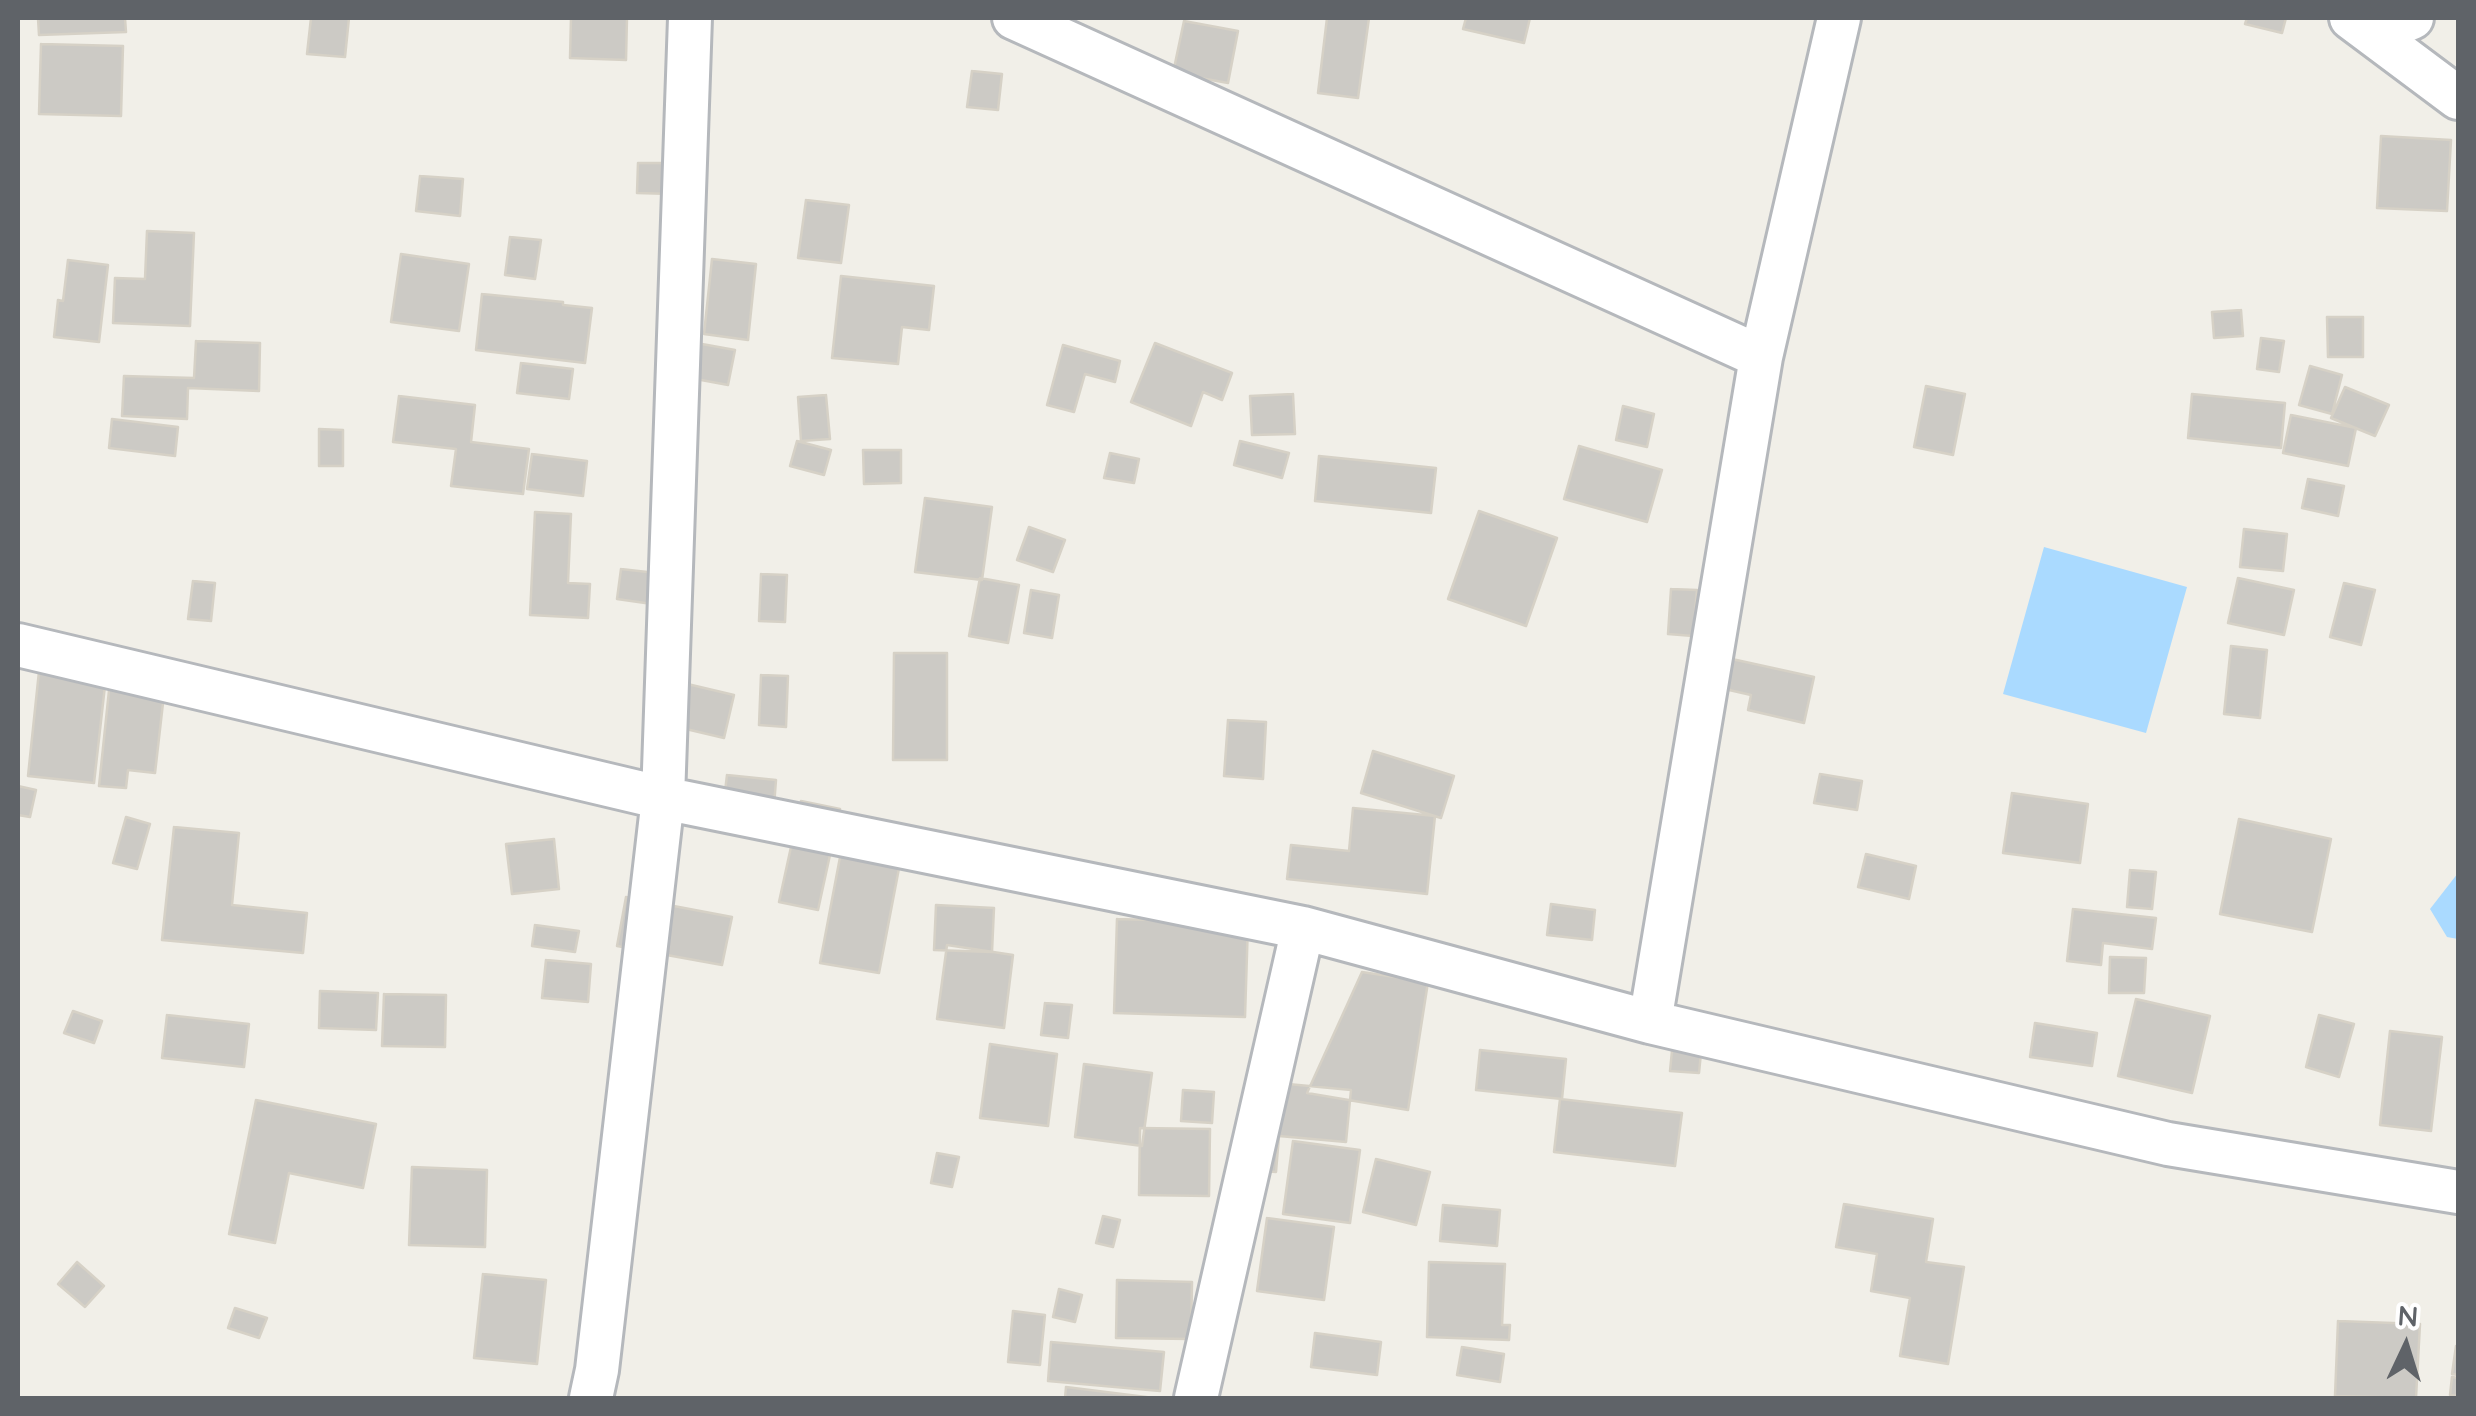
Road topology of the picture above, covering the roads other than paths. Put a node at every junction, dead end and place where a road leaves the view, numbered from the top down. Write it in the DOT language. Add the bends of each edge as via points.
graph roads {
  1 [pos="690,18"];
  2 [pos="1014,18"];
  3 [pos="1839,18"];
  4 [pos="2379,23"];
  5 [pos="2458,98"];
  6 [pos="1761,357"];
  7 [pos="18,646"];
  8 [pos="663,798"];
  9 [pos="1302,928"];
  10 [pos="1650,1022"];
  11 [pos="2458,1192"];
  12 [pos="591,1398"];
  13 [pos="1196,1398"];
  1 -- 8 [label="street"];
  2 -- 6 [label="street"];
  3 -- 6 [label="street"];
  4 -- 5 [label="street"];
  6 -- 10 [label="street"];
  7 -- 8 [label="street"];
  8 -- 9 [label="street"];
  8 -- 12 [label="street"];
  9 -- 10 [label="street"];
  9 -- 13 [label="street"];
  10 -- 11 [label="street" via="2168,1144"];
}
